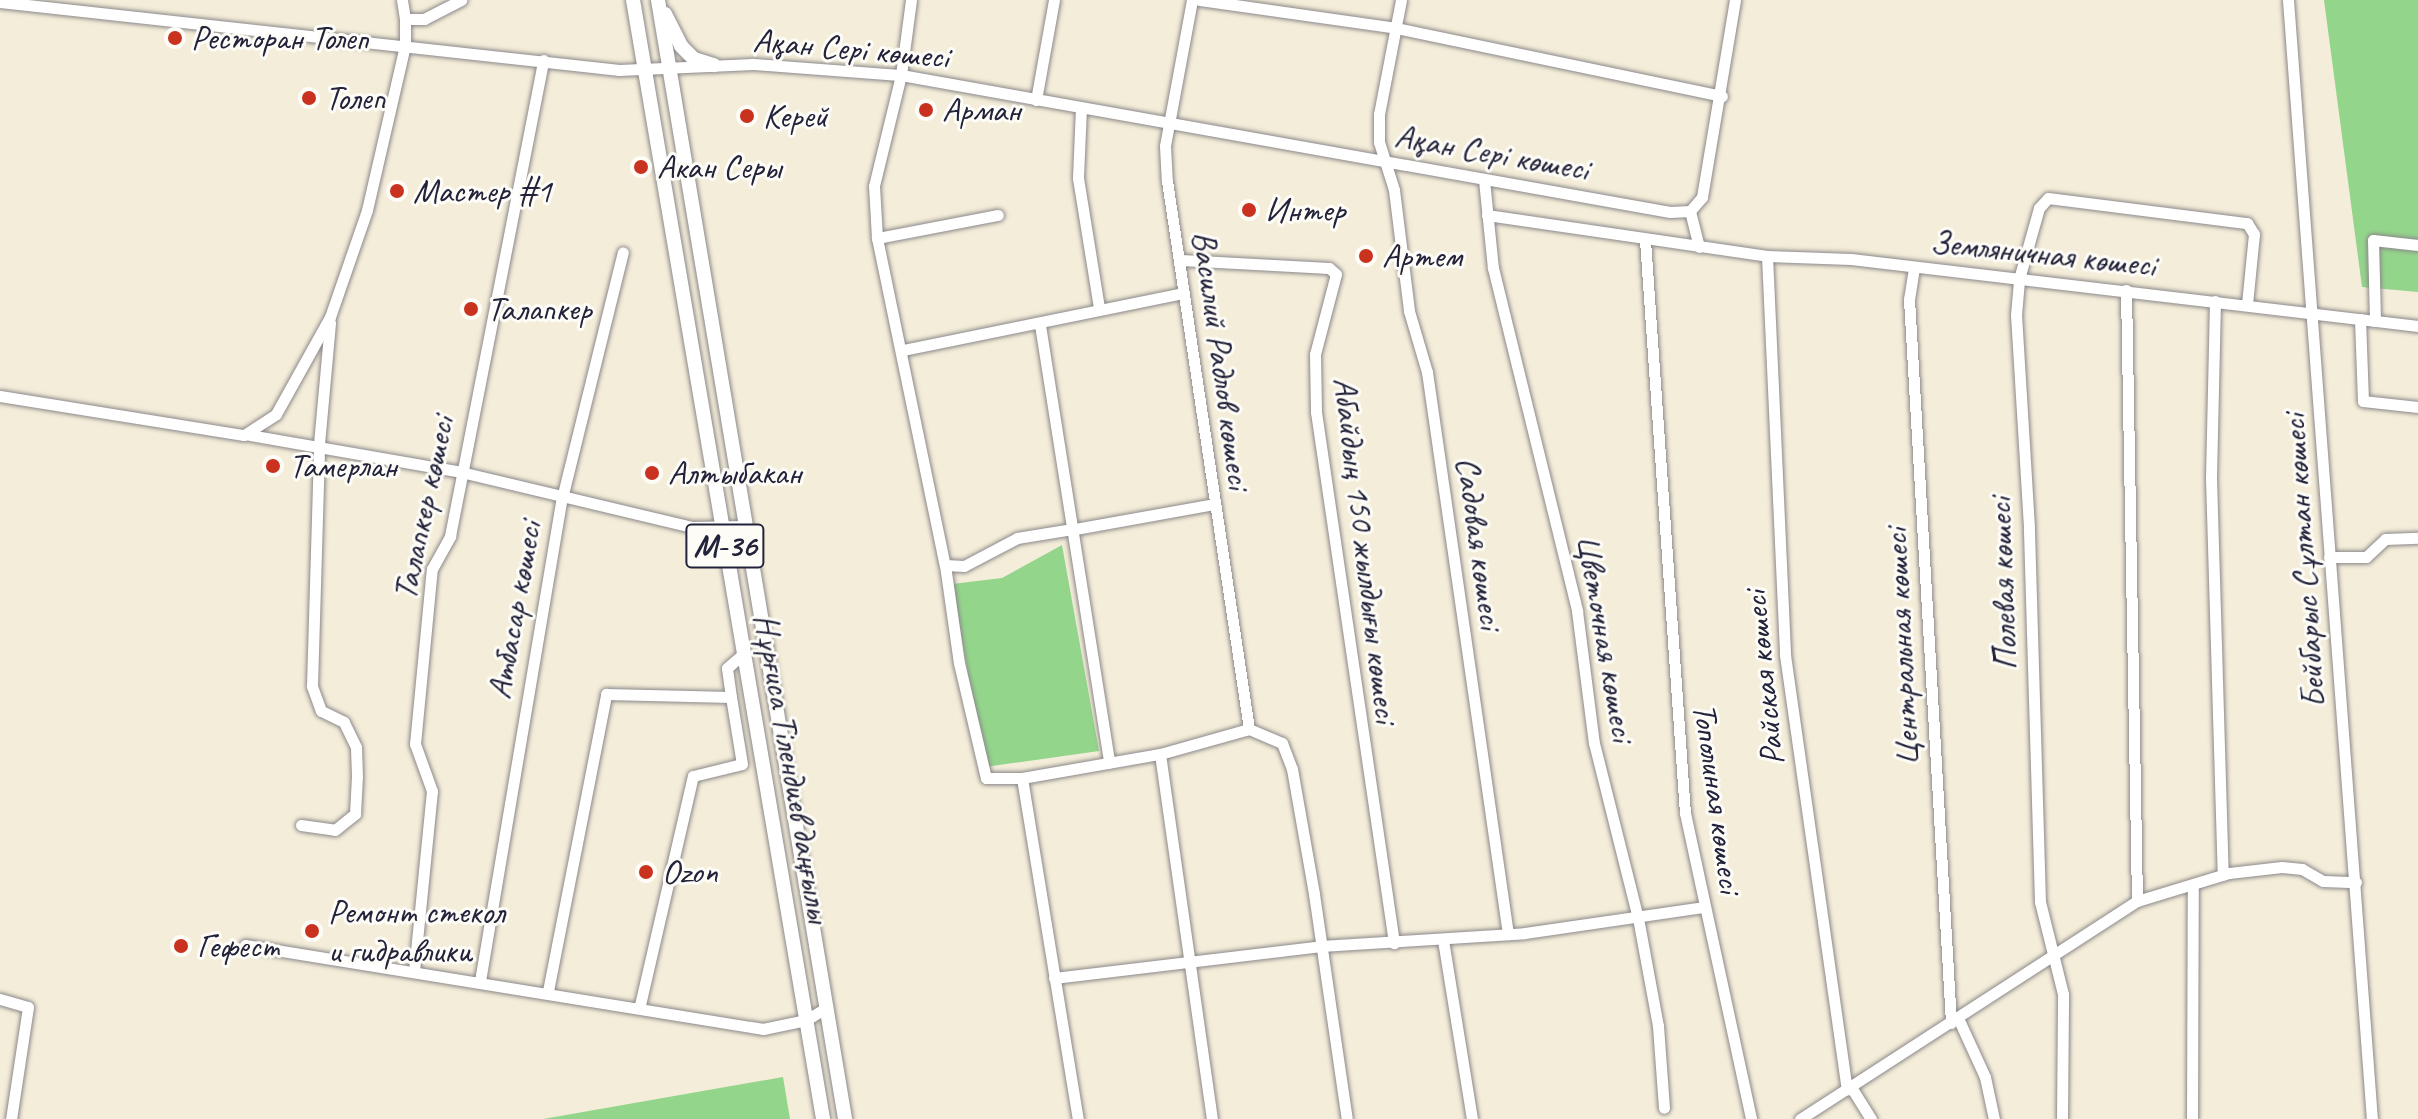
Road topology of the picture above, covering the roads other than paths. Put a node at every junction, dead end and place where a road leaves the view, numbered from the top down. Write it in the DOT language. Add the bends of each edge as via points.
graph roads {
  1 [pos="402,0"];
  2 [pos="461,0"];
  3 [pos="633,0"];
  4 [pos="658,0"];
  5 [pos="911,0"];
  6 [pos="1054,0"];
  7 [pos="1192,0"];
  8 [pos="1200,0"];
  9 [pos="1401,0"];
  10 [pos="1735,0"];
  11 [pos="2288,0"];
  12 [pos="0,2"];
  13 [pos="24,2"];
  14 [pos="405,19"];
  15 [pos="1396,28"];
  16 [pos="405,46"];
  17 [pos="543,60"];
  18 [pos="714,65"];
  19 [pos="670,71"];
  20 [pos="645,72"];
  21 [pos="901,75"];
  22 [pos="1722,96"];
  23 [pos="1036,100"];
  24 [pos="1081,108"];
  25 [pos="1170,122"];
  26 [pos="1388,162"];
  27 [pos="1484,180"];
  28 [pos="1690,211"];
  29 [pos="998,215"];
  30 [pos="1487,215"];
  31 [pos="877,238"];
  32 [pos="1645,240"];
  33 [pos="2418,245"];
  34 [pos="1699,247"];
  35 [pos="623,252"];
  36 [pos="1767,256"];
  37 [pos="1181,260"];
  38 [pos="1914,268"];
  39 [pos="2019,279"];
  40 [pos="2126,290"];
  41 [pos="1183,293"];
  42 [pos="2215,301"];
  43 [pos="2247,304"];
  44 [pos="1099,307"];
  45 [pos="2310,315"];
  46 [pos="330,317"];
  47 [pos="2360,319"];
  48 [pos="2375,321"];
  49 [pos="1040,325"];
  50 [pos="2418,326"];
  51 [pos="903,350"];
  52 [pos="0,396"];
  53 [pos="2418,407"];
  54 [pos="250,435"];
  55 [pos="319,444"];
  56 [pos="461,472"];
  57 [pos="562,498"];
  58 [pos="1214,504"];
  59 [pos="745,526"];
  60 [pos="722,527"];
  61 [pos="1073,529"];
  62 [pos="2418,538"];
  63 [pos="2329,557"];
  64 [pos="945,565"];
  65 [pos="744,653"];
  66 [pos="731,697"];
  67 [pos="1249,729"];
  68 [pos="1160,754"];
  69 [pos="1109,763"];
  70 [pos="1022,778"];
  71 [pos="301,825"];
  72 [pos="2223,875"];
  73 [pos="2356,882"];
  74 [pos="2193,885"];
  75 [pos="2137,901"];
  76 [pos="1704,907"];
  77 [pos="1638,918"];
  78 [pos="1508,934"];
  79 [pos="1443,940"];
  80 [pos="1394,943"];
  81 [pos="245,945"];
  82 [pos="1321,946"];
  83 [pos="1192,959"];
  84 [pos="2054,959"];
  85 [pos="414,971"];
  86 [pos="1054,978"];
  87 [pos="480,981"];
  88 [pos="548,991"];
  89 [pos="0,999"];
  90 [pos="640,1005"];
  91 [pos="826,1008"];
  92 [pos="806,1020"];
  93 [pos="1955,1021"];
  94 [pos="1849,1089"];
  95 [pos="1664,1108"];
  96 [pos="845,1116"];
  97 [pos="11,1119"];
  98 [pos="823,1119"];
  99 [pos="1078,1119"];
  100 [pos="1212,1119"];
  101 [pos="1347,1119"];
  102 [pos="1472,1119"];
  103 [pos="1751,1119"];
  104 [pos="1800,1119"];
  105 [pos="1871,1119"];
  106 [pos="1994,1119"];
  107 [pos="2062,1119"];
  108 [pos="2192,1119"];
  109 [pos="2372,1119"];
  1 -- 14 [label="street"];
  2 -- 14 [label="street" via="424,19"];
  3 -- 20 [label="main road, Нұрғиса Тілендиев даңғылы / M-36"];
  4 -- 18 [label="main road" via="681,46 694,59"];
  4 -- 19 [label="main road, Нұрғиса Тілендиев даңғылы / M-36"];
  5 -- 21 [label="street"];
  6 -- 23 [label="street"];
  7 -- 25 [label="street, Василий Радлов көшесі"];
  8 -- 15 [label="street"];
  9 -- 15 [label="street, Садовая көшесі"];
  10 -- 22 [label="street"];
  11 -- 45 [label="street, Бейбарыс Сұлтан көшесі"];
  12 -- 13 [label="street, Ақан Сері көшесі"];
  13 -- 16 [label="street, Ақан Сері көшесі"];
  14 -- 16 [label="street"];
  15 -- 22 [label="street"];
  15 -- 26 [label="street, Садовая көшесі" via="1379,114 1379,142"];
  16 -- 17 [label="street, Ақан Сері көшесі"];
  16 -- 46 [label="street" via="367,210"];
  17 -- 20 [label="street, Ақан Сері көшесі"];
  17 -- 56 [label="street, Талапкер көшесі"];
  18 -- 19 [label="street, Ақан Сері көшесі"];
  18 -- 21 [label="street, Ақан Сері көшесі"];
  19 -- 20 [label="street, Ақан Сері көшесі"];
  19 -- 59 [label="main road, Нұрғиса Тілендиев даңғылы / M-36"];
  20 -- 60 [label="main road, Нұрғиса Тілендиев даңғылы / M-36"];
  21 -- 23 [label="street, Ақан Сері көшесі"];
  21 -- 31 [label="street" via="874,186"];
  22 -- 28 [label="street" via="1702,197"];
  23 -- 24 [label="street, Ақан Сері көшесі"];
  24 -- 25 [label="street, Ақан Сері көшесі"];
  24 -- 44 [label="street" via="1078,178"];
  25 -- 26 [label="street, Ақан Сері көшесі"];
  25 -- 37 [label="street, Василий Радлов көшесі" via="1167,181"];
  26 -- 27 [label="street, Ақан Сері көшесі"];
  26 -- 78 [label="street, Садовая көшесі" via="1409,311 1427,372"];
  27 -- 28 [label="street, Ақан Сері көшесі"];
  27 -- 30 [label="street, Цветочная көшесі"];
  28 -- 34 [label="street"];
  29 -- 31 [label="street"];
  30 -- 32 [label="street, Земляничная көшесі"];
  30 -- 77 [label="street, Цветочная көшесі" via="1493,268 1577,611 1594,743"];
  31 -- 51 [label="street"];
  32 -- 34 [label="street, Земляничная көшесі"];
  32 -- 76 [label="street, Тополиная көшесі" via="1685,813"];
  33 -- 48 [label="street" via="2373,240"];
  34 -- 36 [label="street, Земляничная көшесі"];
  35 -- 57 [label="street, Атбасар көшесі"];
  36 -- 38 [label="street, Земляничная көшесі"];
  36 -- 94 [label="street, Райская көшесі" via="1785,655"];
  37 -- 41 [label="street, Василий Радлов көшесі"];
  37 -- 80 [label="street, Абайдың 150 жылдығы көшесі" via="1329,268 1336,274 1315,354 1316,412"];
  38 -- 39 [label="street, Земляничная көшесі"];
  38 -- 93 [label="street, Центральная көшесі" via="1909,299"];
  39 -- 40 [label="street, Земляничная көшесі"];
  39 -- 43 [label="street, Полевая көшесі" via="2039,208 2048,198 2247,223 2254,234"];
  39 -- 84 [label="street, Полевая көшесі" via="2016,315 2029,527 2040,902"];
  40 -- 42 [label="street, Земляничная көшесі"];
  40 -- 75 [label="street"];
  41 -- 44 [label="street"];
  41 -- 58 [label="street, Василий Радлов көшесі"];
  42 -- 43 [label="street, Земляничная көшесі"];
  42 -- 72 [label="street" via="2211,478"];
  43 -- 45 [label="street, Земляничная көшесі"];
  44 -- 49 [label="street"];
  45 -- 47 [label="street, Земляничная көшесі"];
  45 -- 63 [label="street, Бейбарыс Сұлтан көшесі"];
  46 -- 54 [label="street" via="276,414"];
  46 -- 55 [label="street"];
  47 -- 48 [label="street, Земляничная көшесі"];
  47 -- 53 [label="street" via="2358,388 2363,401"];
  48 -- 50 [label="street, Земляничная көшесі"];
  49 -- 51 [label="street"];
  49 -- 61 [label="street"];
  51 -- 64 [label="street"];
  52 -- 54 [label="street"];
  54 -- 55 [label="street"];
  55 -- 56 [label="street"];
  55 -- 71 [label="street" via="312,686 321,711 344,722 356,747 357,776 355,814 335,830"];
  56 -- 57 [label="street"];
  56 -- 85 [label="street, Талапкер көшесі" via="450,536 432,569 415,744 432,791"];
  57 -- 60 [label="street" via="692,527"];
  57 -- 87 [label="street, Атбасар көшесі"];
  58 -- 61 [label="street"];
  58 -- 67 [label="street, Василий Радлов көшесі"];
  59 -- 60 [label="street"];
  59 -- 91 [label="main road, Нұрғиса Тілендиев даңғылы / M-36"];
  60 -- 65 [label="main road, Нұрғиса Тілендиев даңғылы / M-36"];
  61 -- 64 [label="street" via="1017,538 964,566"];
  61 -- 69 [label="street"];
  62 -- 63 [label="street" via="2385,539 2366,557"];
  63 -- 73 [label="street, Бейбарыс Сұлтан көшесі"];
  64 -- 70 [label="street" via="981,771 991,779"];
  65 -- 66 [label="street" via="727,668"];
  65 -- 92 [label="main road, Нұрғиса Тілендиев даңғылы / M-36"];
  66 -- 88 [label="street" via="606,694"];
  66 -- 90 [label="street" via="742,764 693,776"];
  67 -- 68 [label="street"];
  67 -- 82 [label="street" via="1273,735 1288,753"];
  68 -- 69 [label="street"];
  68 -- 83 [label="street"];
  69 -- 70 [label="street"];
  70 -- 86 [label="street"];
  72 -- 73 [label="street" via="2282,867 2302,869 2323,881"];
  72 -- 74 [label="street"];
  73 -- 109 [label="street, Бейбарыс Сұлтан көшесі"];
  74 -- 75 [label="street"];
  74 -- 108 [label="street"];
  75 -- 84 [label="street"];
  76 -- 77 [label="street"];
  76 -- 103 [label="street, Тополиная көшесі"];
  77 -- 78 [label="street"];
  77 -- 95 [label="street, Цветочная көшесі" via="1658,1026"];
  78 -- 79 [label="street"];
  79 -- 80 [label="street"];
  79 -- 102 [label="street"];
  80 -- 82 [label="street"];
  81 -- 85 [label="street"];
  82 -- 83 [label="street"];
  82 -- 101 [label="street"];
  83 -- 86 [label="street"];
  83 -- 100 [label="street"];
  84 -- 93 [label="street"];
  84 -- 107 [label="street, Полевая көшесі" via="2063,994"];
  85 -- 87 [label="street"];
  86 -- 99 [label="street"];
  87 -- 88 [label="street"];
  88 -- 90 [label="street"];
  89 -- 97 [label="street" via="28,1007"];
  90 -- 92 [label="street" via="763,1029"];
  91 -- 92 [label="street"];
  91 -- 96 [label="main road, Нұрғиса Тілендиев даңғылы / M-36"];
  92 -- 98 [label="main road, Нұрғиса Тілендиев даңғылы / M-36"];
  93 -- 94 [label="street"];
  93 -- 106 [label="street" via="1985,1077"];
  94 -- 104 [label="street"];
  94 -- 105 [label="street"];
}
